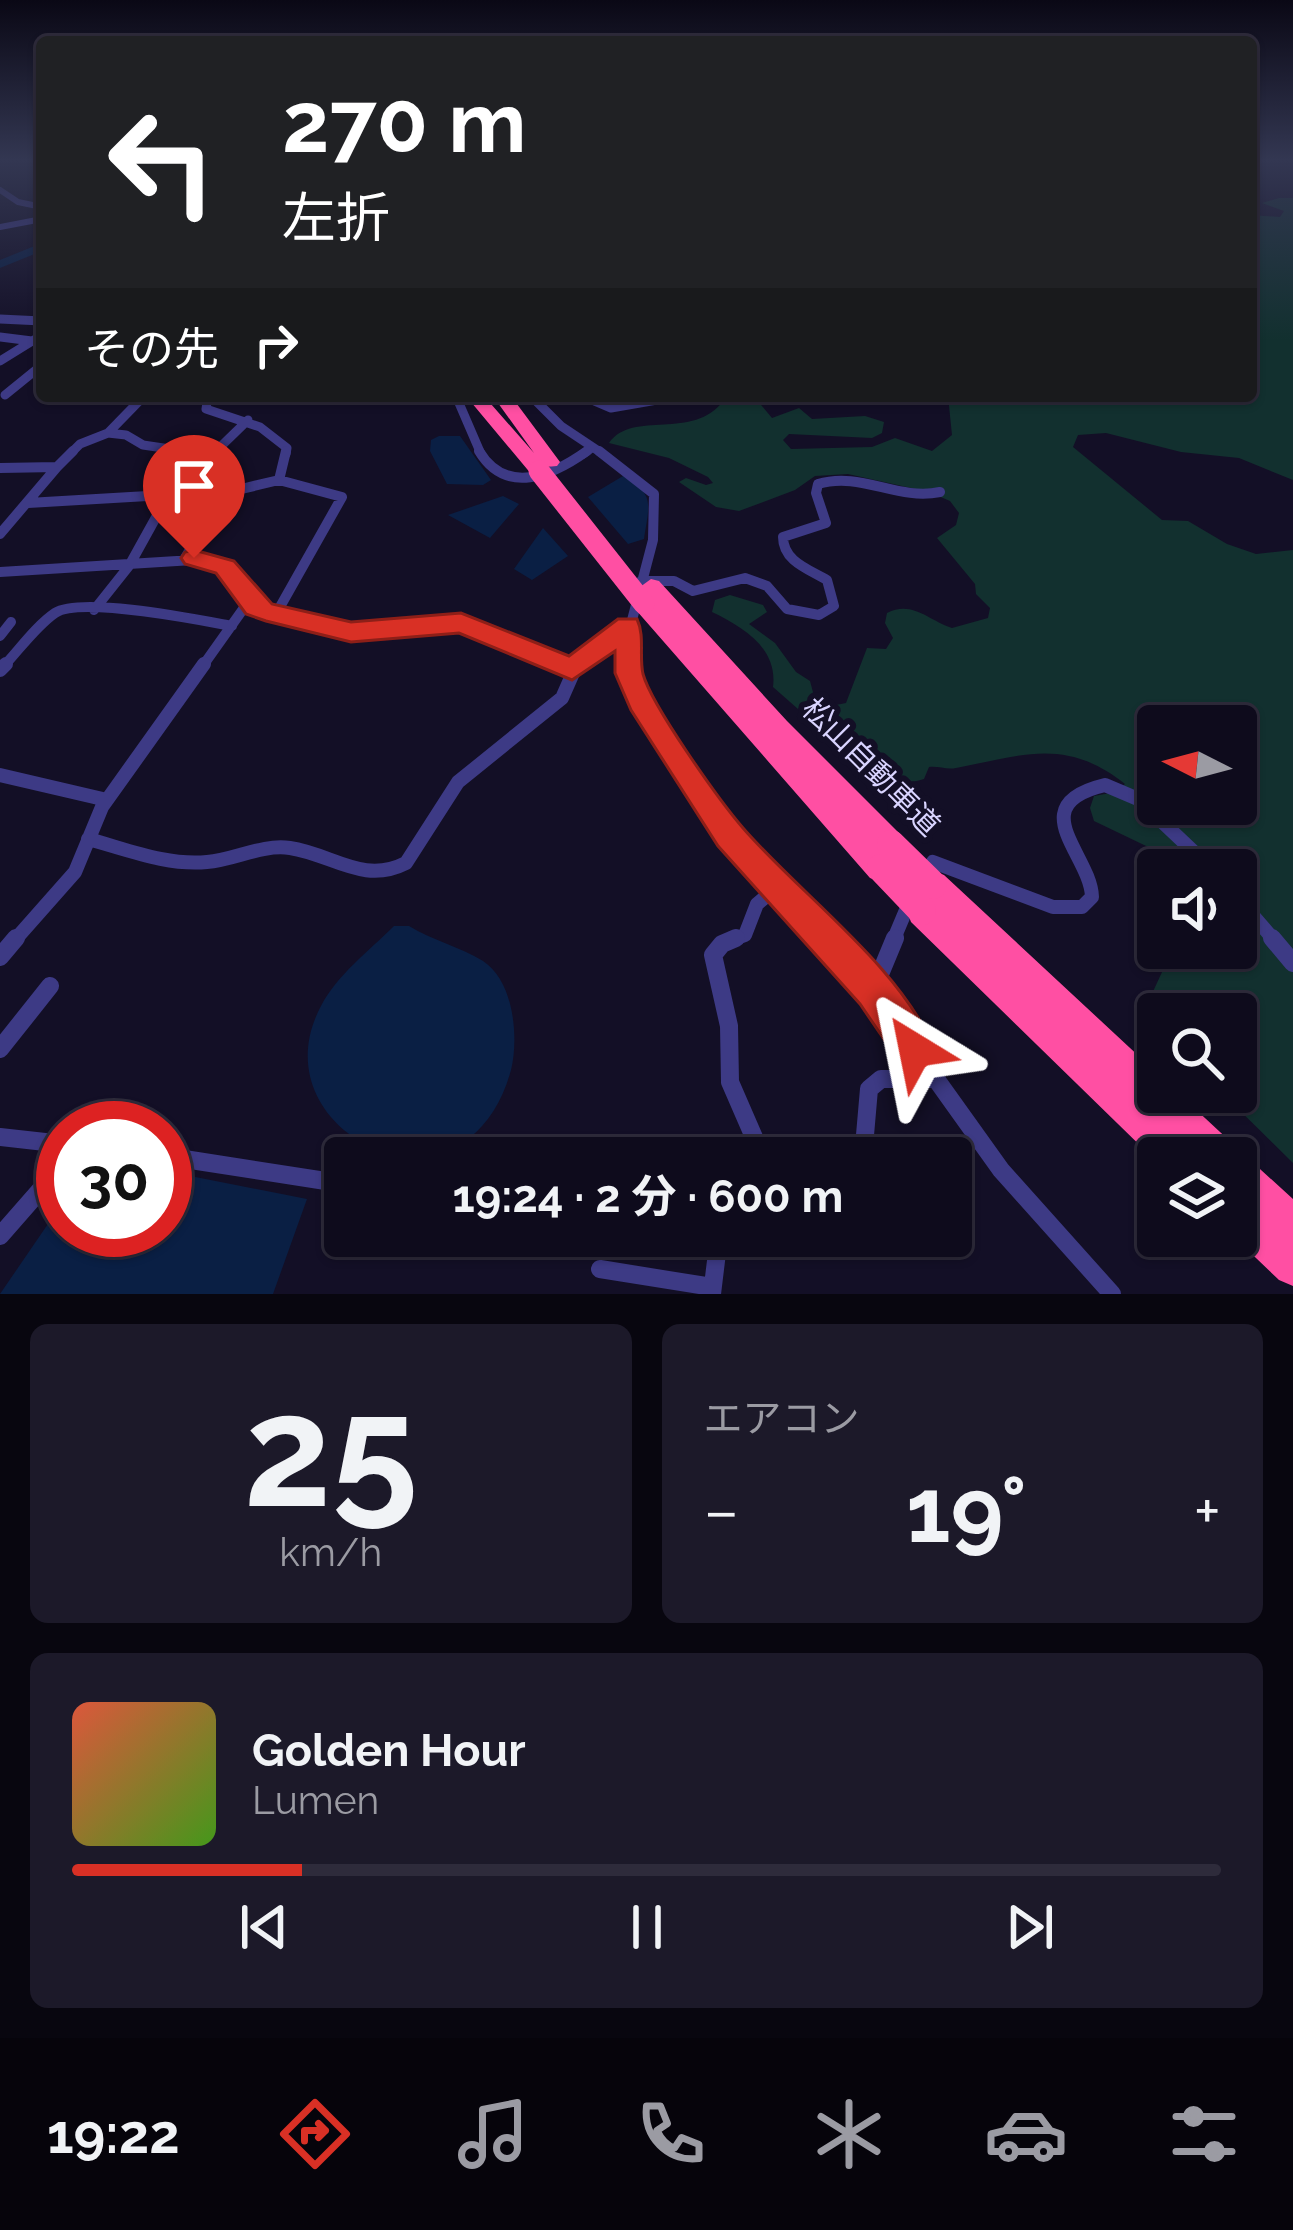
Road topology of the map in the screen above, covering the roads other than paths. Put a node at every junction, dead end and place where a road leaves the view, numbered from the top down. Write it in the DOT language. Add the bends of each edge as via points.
graph roads {
  1 [pos="36,220"];
  2 [pos="0,227"];
  3 [pos="36,321"];
  4 [pos="3,322"];
  5 [pos="0,337"];
  6 [pos="34,344"];
  7 [pos="0,361"];
  8 [pos="36,373"];
  9 [pos="2,394"];
  10 [pos="138,402"];
  11 [pos="207,402"];
  12 [pos="459,402"];
  13 [pos="481,402"];
  14 [pos="492,402"];
  15 [pos="506,402"];
  16 [pos="536,402"];
  17 [pos="597,402"];
  18 [pos="646,402"];
  19 [pos="248,420"];
  20 [pos="108,433"];
  21 [pos="590,449"];
  22 [pos="212,454"];
  23 [pos="57,466"];
  24 [pos="6,468"];
  25 [pos="546,469"];
  26 [pos="186,472"];
  27 [pos="0,478"];
  28 [pos="279,480"];
  29 [pos="170,492"];
  30 [pos="224,492"];
  31 [pos="940,492"];
  32 [pos="28,503"];
  33 [pos="0,534"];
  34 [pos="185,559"];
  35 [pos="128,566"];
  36 [pos="0,572"];
  37 [pos="251,598"];
  38 [pos="640,600"];
  39 [pos="94,610"];
  40 [pos="276,614"];
  41 [pos="11,622"];
  42 [pos="232,626"];
  43 [pos="0,636"];
  44 [pos="572,669"];
  45 [pos="0,670"];
  46 [pos="0,775"];
  47 [pos="107,800"];
  48 [pos="88,839"];
  49 [pos="1189,849"];
  50 [pos="776,888"];
  51 [pos="928,898"];
  52 [pos="1257,921"];
  53 [pos="0,957"];
  54 [pos="1293,963"];
  55 [pos="50,986"];
  56 [pos="873,991"];
  57 [pos="0,1049"];
  58 [pos="936,1079"];
  59 [pos="0,1137"];
  60 [pos="754,1137"];
  61 [pos="864,1137"];
  62 [pos="1159,1137"];
  63 [pos="1197,1137"];
  64 [pos="36,1141"];
  65 [pos="192,1160"];
  66 [pos="324,1181"];
  67 [pos="1257,1192"];
  68 [pos="36,1195"];
  69 [pos="1293,1226"];
  70 [pos="1257,1232"];
  71 [pos="0,1236"];
  72 [pos="716,1257"];
  73 [pos="1293,1266"];
  74 [pos="600,1269"];
  75 [pos="712,1290"];
  76 [pos="1112,1294"];
  1 -- 2 [label="street"];
  3 -- 4 [label="street"];
  5 -- 6 [label="street"];
  6 -- 7 [label="street"];
  8 -- 9 [label="street"];
  10 -- 20 [label="street"];
  11 -- 19 [label="street" via="211,412"];
  12 -- 21 [label="street" via="499,479 548,473"];
  13 -- 25 [label="highway"];
  14 -- 25 [label="highway, 松山自動車道"];
  15 -- 25 [label="highway, 松山自動車道"];
  16 -- 21 [label="street"];
  17 -- 18 [label="street"];
  19 -- 22 [label="street"];
  19 -- 28 [label="street" via="287,448"];
  20 -- 22 [label="street"];
  20 -- 23 [label="street"];
  21 -- 38 [label="street" via="654,494"];
  22 -- 26 [label="street"];
  23 -- 24 [label="street"];
  23 -- 32 [label="street"];
  24 -- 27 [label="street"];
  25 -- 38 [label="highway, 松山自動車道, bridge"];
  28 -- 30 [label="street"];
  28 -- 40 [label="street" via="343,501"];
  29 -- 30 [label="street"];
  29 -- 32 [label="street"];
  29 -- 35 [label="street"];
  30 -- 34 [label="street"];
  31 -- 38 [label="street" via="920,496 849,478 818,484 826,524 794,531 782,544 790,559 827,580 833,606 820,615 787,609 762,582 722,578 693,591 674,580"];
  32 -- 33 [label="street"];
  34 -- 35 [label="street"];
  34 -- 37 [label="street" via="219,563"];
  35 -- 36 [label="street"];
  35 -- 39 [label="street"];
  37 -- 40 [label="street"];
  37 -- 42 [label="street"];
  38 -- 44 [label="street"];
  38 -- 50 [label="street" via="629,673 641,702 730,836"];
  38 -- 51 [label="highway, 松山自動車道, bridge"];
  39 -- 42 [label="street"];
  39 -- 45 [label="street" via="53,614"];
  40 -- 44 [label="street" via="351,632 461,623"];
  41 -- 43 [label="street"];
  42 -- 47 [label="street"];
  44 -- 48 [label="street" via="562,698 458,782 396,871 371,874 295,848 194,862"];
  46 -- 47 [label="street"];
  47 -- 48 [label="street"];
  48 -- 53 [label="street" via="75,872"];
  49 -- 56 [label="street" via="1117,787 1098,786 1074,800 1062,826 1092,881 1086,905 1052,907 933,862"];
  50 -- 56 [label="street"];
  50 -- 60 [label="street" via="757,904 746,935 713,955 729,1026 730,1082"];
  51 -- 62 [label="highway, 松山自動車道"];
  51 -- 63 [label="highway, 松山自動車道"];
  52 -- 54 [label="street"];
  55 -- 57 [label="street"];
  56 -- 58 [label="street"];
  58 -- 61 [label="street" via="881,1079 869,1089"];
  58 -- 76 [label="street" via="1013,1184"];
  59 -- 64 [label="street"];
  65 -- 66 [label="street"];
  67 -- 69 [label="highway"];
  68 -- 71 [label="street"];
  70 -- 73 [label="highway"];
  72 -- 75 [label="street"];
  74 -- 75 [label="street"];
}
